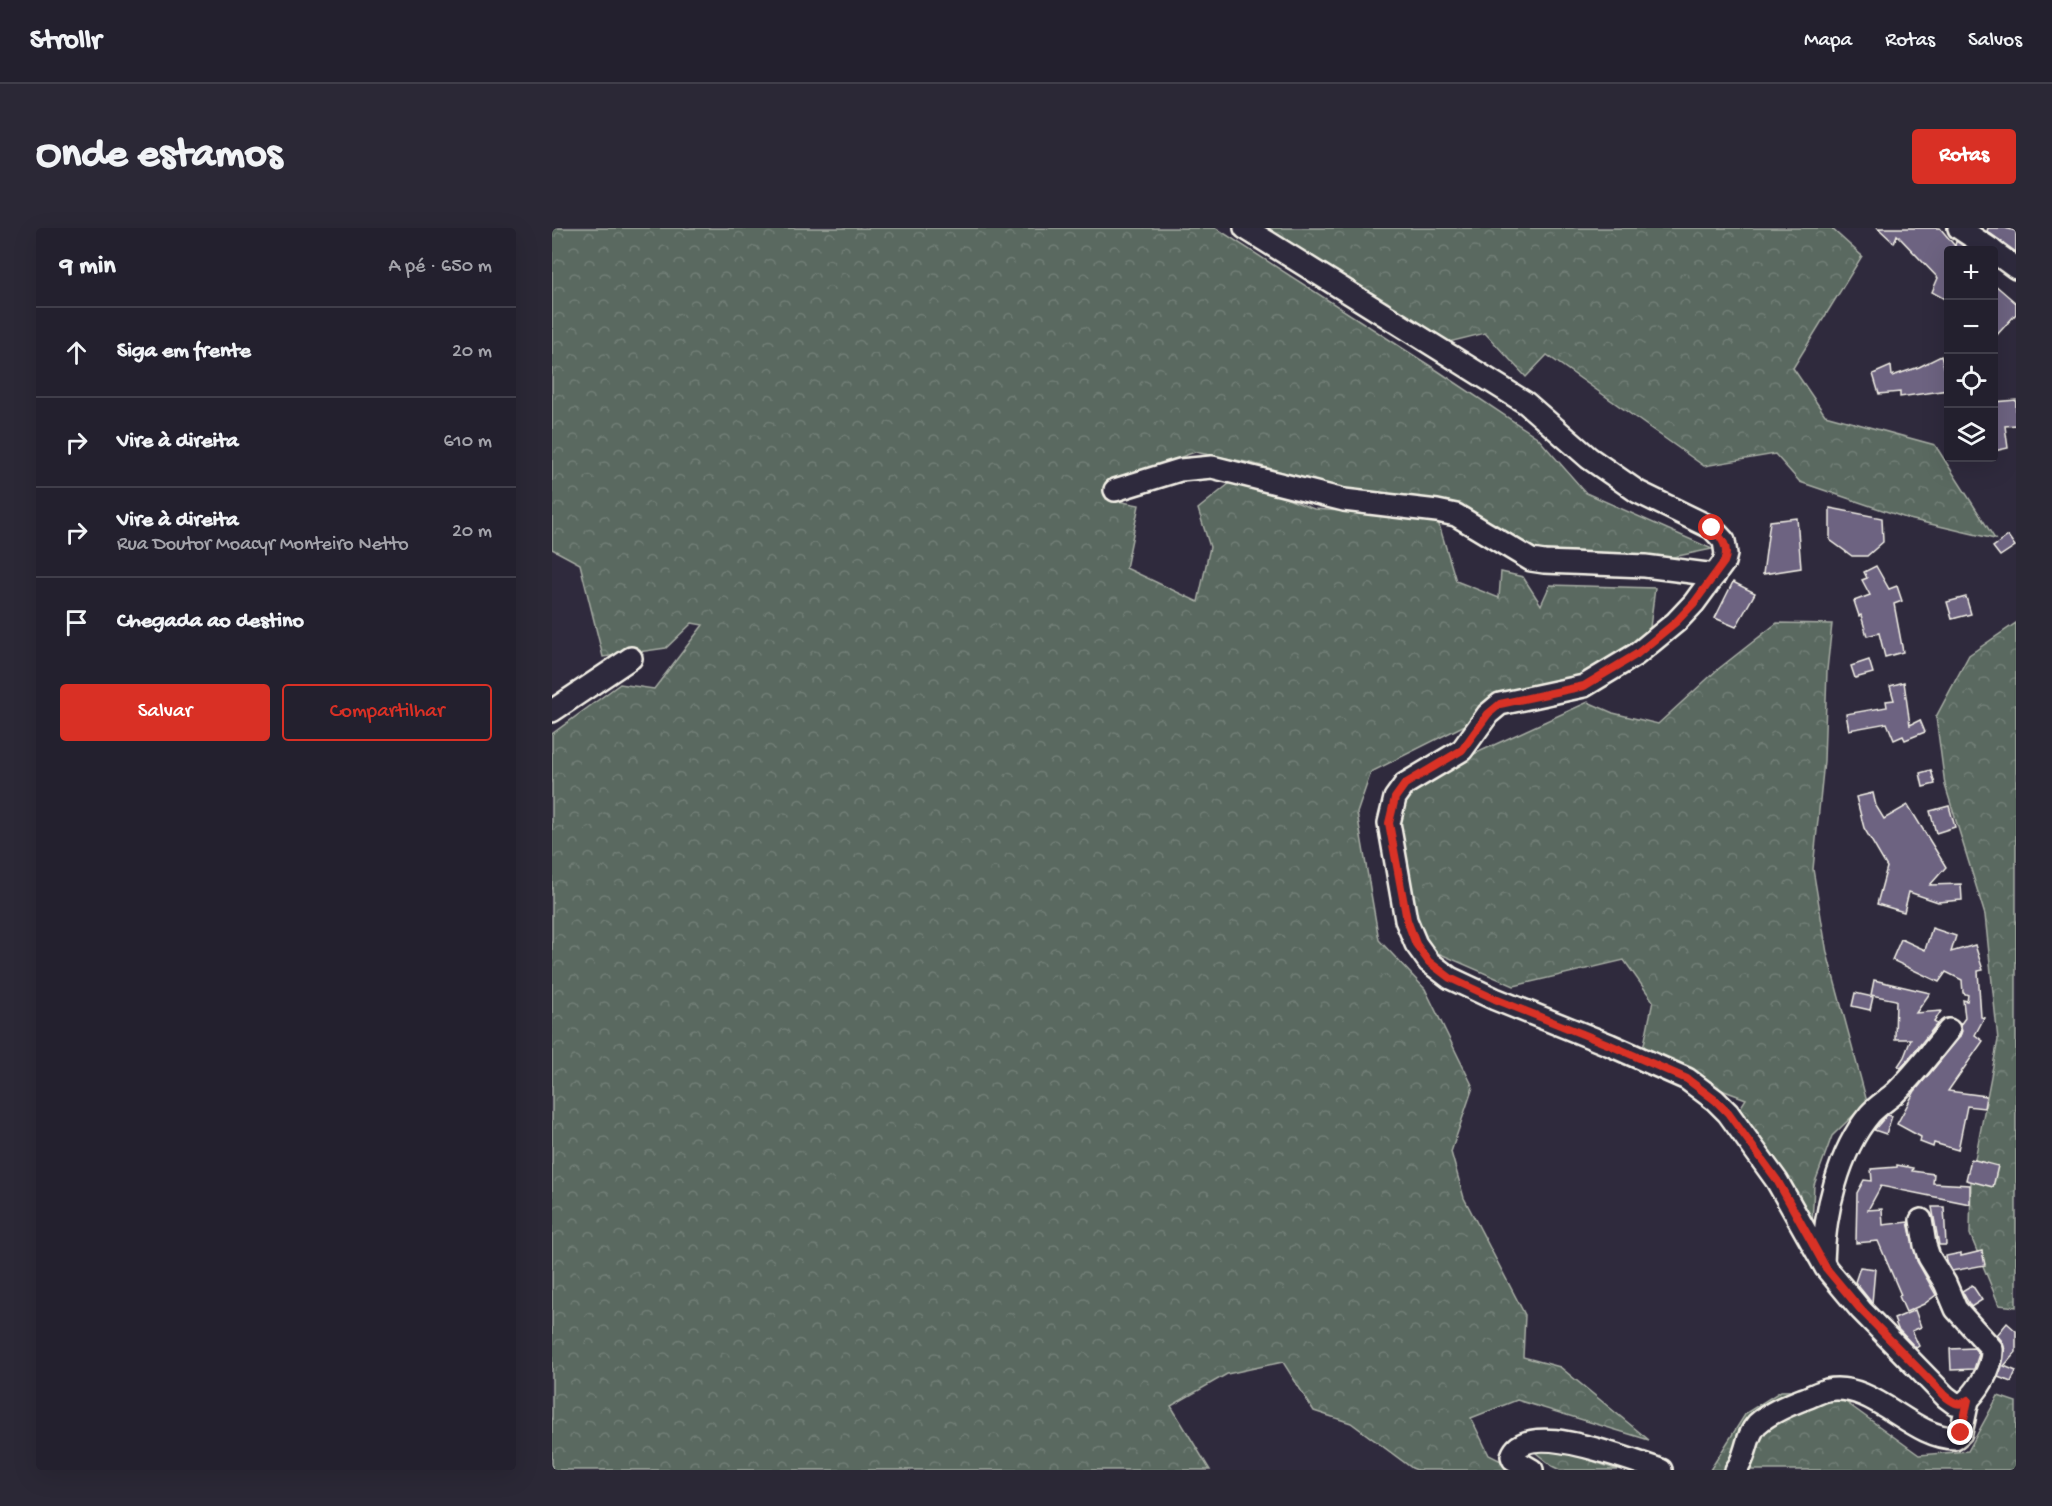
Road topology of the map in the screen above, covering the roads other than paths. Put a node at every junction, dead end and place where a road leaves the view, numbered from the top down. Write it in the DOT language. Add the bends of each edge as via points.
graph roads {
  1 [pos="1245,228"];
  2 [pos="1959,228"];
  3 [pos="1986,246"];
  4 [pos="1998,255"];
  5 [pos="2016,268"];
  6 [pos="1114,490"];
  7 [pos="1715,575"];
  8 [pos="630,658"];
  9 [pos="552,711"];
  10 [pos="1949,1030"];
  11 [pos="1922,1220"];
  12 [pos="1823,1262"];
  13 [pos="1968,1400"];
  14 [pos="1532,1470"];
  15 [pos="1661,1470"];
  16 [pos="1736,1470"];
  1 -- 7 [label="street" via="1526,402 1589,458 1638,492 1712,528 1724,541 1726,554"];
  2 -- 3 [label="street"];
  4 -- 5 [label="street"];
  6 -- 7 [label="street" via="1180,470 1212,467 1344,500 1447,512 1537,561 1645,566"];
  7 -- 12 [label="street" via="1676,622 1601,677 1584,686 1509,701 1493,709 1462,750 1405,784 1395,798 1389,823 1407,920 1416,944 1429,962 1469,987 1610,1045 1702,1089 1728,1113 1777,1180"];
  8 -- 9 [label="street"];
  10 -- 12 [label="street" via="1916,1071 1870,1114 1852,1143 1831,1192"];
  11 -- 13 [label="street" via="1929,1257 1956,1309 1992,1349 1989,1368"];
  12 -- 13 [label="street" via="1861,1310 1946,1397 1958,1404"];
  13 -- 16 [label="street" via="1961,1433 1946,1438 1873,1400 1843,1390 1828,1390 1783,1408 1756,1425"];
  14 -- 15 [label="street" via="1513,1459 1514,1450 1524,1443 1555,1440"];
}
